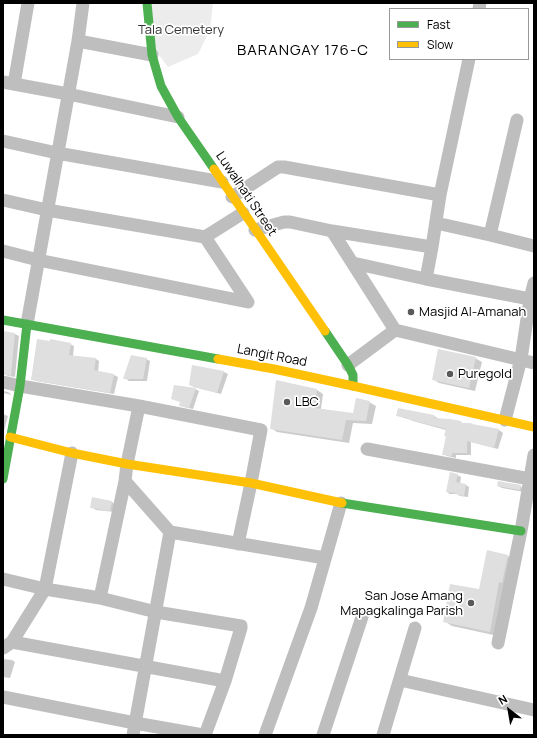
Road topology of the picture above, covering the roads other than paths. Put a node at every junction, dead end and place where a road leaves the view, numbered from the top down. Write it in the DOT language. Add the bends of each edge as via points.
graph roads {
  1 [pos="28,3"];
  2 [pos="83,3"];
  3 [pos="147,3"];
  4 [pos="78,41"];
  5 [pos="152,55"];
  6 [pos="468,60"];
  7 [pos="8,83"];
  8 [pos="68,94"];
  9 [pos="178,117"];
  10 [pos="517,120"];
  11 [pos="3,141"];
  12 [pos="57,153"];
  13 [pos="222,182"];
  14 [pos="440,195"];
  15 [pos="232,197"];
  16 [pos="3,200"];
  17 [pos="47,210"];
  18 [pos="243,213"];
  19 [pos="436,223"];
  20 [pos="255,230"];
  21 [pos="332,231"];
  22 [pos="490,235"];
  23 [pos="205,237"];
  24 [pos="534,246"];
  25 [pos="432,247"];
  26 [pos="3,251"];
  27 [pos="38,260"];
  28 [pos="353,263"];
  29 [pos="426,279"];
  30 [pos="534,283"];
  31 [pos="530,298"];
  32 [pos="3,320"];
  33 [pos="27,324"];
  34 [pos="395,330"];
  35 [pos="521,359"];
  36 [pos="534,363"];
  37 [pos="348,365"];
  38 [pos="3,382"];
  39 [pos="20,386"];
  40 [pos="353,386"];
  41 [pos="139,406"];
  42 [pos="505,420"];
  43 [pos="534,427"];
  44 [pos="10,437"];
  45 [pos="367,449"];
  46 [pos="72,453"];
  47 [pos="534,455"];
  48 [pos="127,464"];
  49 [pos="3,479"];
  50 [pos="530,479"];
  51 [pos="125,481"];
  52 [pos="252,483"];
  53 [pos="341,502"];
  54 [pos="521,531"];
  55 [pos="170,532"];
  56 [pos="238,544"];
  57 [pos="325,558"];
  58 [pos="3,579"];
  59 [pos="45,589"];
  60 [pos="100,598"];
  61 [pos="156,612"];
  62 [pos="362,618"];
  63 [pos="415,628"];
  64 [pos="498,644"];
  65 [pos="8,645"];
  66 [pos="146,666"];
  67 [pos="224,680"];
  68 [pos="400,680"];
  69 [pos="3,697"];
  70 [pos="534,710"];
  71 [pos="134,729"];
  72 [pos="199,735"];
  73 [pos="265,735"];
  74 [pos="324,735"];
  75 [pos="385,735"];
  1 -- 7 [label="street"];
  2 -- 4 [label="street"];
  3 -- 5 [label="street, Luwalhati Street"];
  4 -- 5 [label="street"];
  4 -- 8 [label="street"];
  5 -- 9 [label="street, Luwalhati Street" via="161,86"];
  6 -- 14 [label="street"];
  7 -- 8 [label="street"];
  8 -- 9 [label="street"];
  8 -- 12 [label="street"];
  9 -- 13 [label="street, Luwalhati Street"];
  10 -- 22 [label="street"];
  11 -- 12 [label="street"];
  12 -- 13 [label="street"];
  12 -- 17 [label="street"];
  13 -- 15 [label="street, Luwalhati Street"];
  14 -- 15 [label="street" via="278,167"];
  14 -- 19 [label="street"];
  15 -- 18 [label="street, Luwalhati Street"];
  16 -- 17 [label="street"];
  17 -- 23 [label="street"];
  17 -- 27 [label="street"];
  18 -- 20 [label="street, Luwalhati Street"];
  18 -- 23 [label="street"];
  19 -- 22 [label="street"];
  19 -- 25 [label="street"];
  20 -- 21 [label="street" via="290,222"];
  20 -- 37 [label="street, Luwalhati Street"];
  21 -- 25 [label="street"];
  21 -- 28 [label="street"];
  22 -- 24 [label="street"];
  23 -- 27 [label="street" via="248,302"];
  25 -- 29 [label="street"];
  26 -- 27 [label="street"];
  27 -- 33 [label="street"];
  28 -- 29 [label="street"];
  28 -- 34 [label="street"];
  29 -- 31 [label="street"];
  30 -- 31 [label="street"];
  31 -- 35 [label="street"];
  32 -- 33 [label="street, Langit Road"];
  33 -- 39 [label="street"];
  33 -- 40 [label="street, Langit Road"];
  34 -- 35 [label="street"];
  34 -- 37 [label="street"];
  35 -- 36 [label="street"];
  35 -- 42 [label="street"];
  37 -- 40 [label="street, Luwalhati Street" via="353,375"];
  38 -- 39 [label="street"];
  39 -- 41 [label="street"];
  39 -- 44 [label="street"];
  40 -- 42 [label="street, Langit Road"];
  41 -- 48 [label="street"];
  41 -- 52 [label="street" via="261,430"];
  42 -- 43 [label="street, Langit Road"];
  44 -- 46 [label="street"];
  44 -- 49 [label="street"];
  45 -- 50 [label="street"];
  46 -- 48 [label="street"];
  46 -- 59 [label="street"];
  47 -- 50 [label="street"];
  48 -- 51 [label="street"];
  48 -- 52 [label="street"];
  50 -- 54 [label="street"];
  51 -- 55 [label="street"];
  51 -- 60 [label="street"];
  52 -- 53 [label="street"];
  52 -- 56 [label="street"];
  53 -- 54 [label="street"];
  53 -- 57 [label="street"];
  54 -- 64 [label="street"];
  55 -- 56 [label="street"];
  55 -- 61 [label="street"];
  56 -- 57 [label="street"];
  57 -- 73 [label="street" via="311,608"];
  58 -- 59 [label="street"];
  59 -- 60 [label="street"];
  59 -- 65 [label="street"];
  60 -- 61 [label="street"];
  61 -- 66 [label="street"];
  61 -- 67 [label="street" via="241,626"];
  62 -- 74 [label="street"];
  63 -- 68 [label="street"];
  65 -- 66 [label="street"];
  66 -- 67 [label="street"];
  66 -- 71 [label="street"];
  67 -- 72 [label="street"];
  68 -- 70 [label="street"];
  68 -- 75 [label="street"];
  69 -- 71 [label="street"];
  71 -- 72 [label="street"];
}
